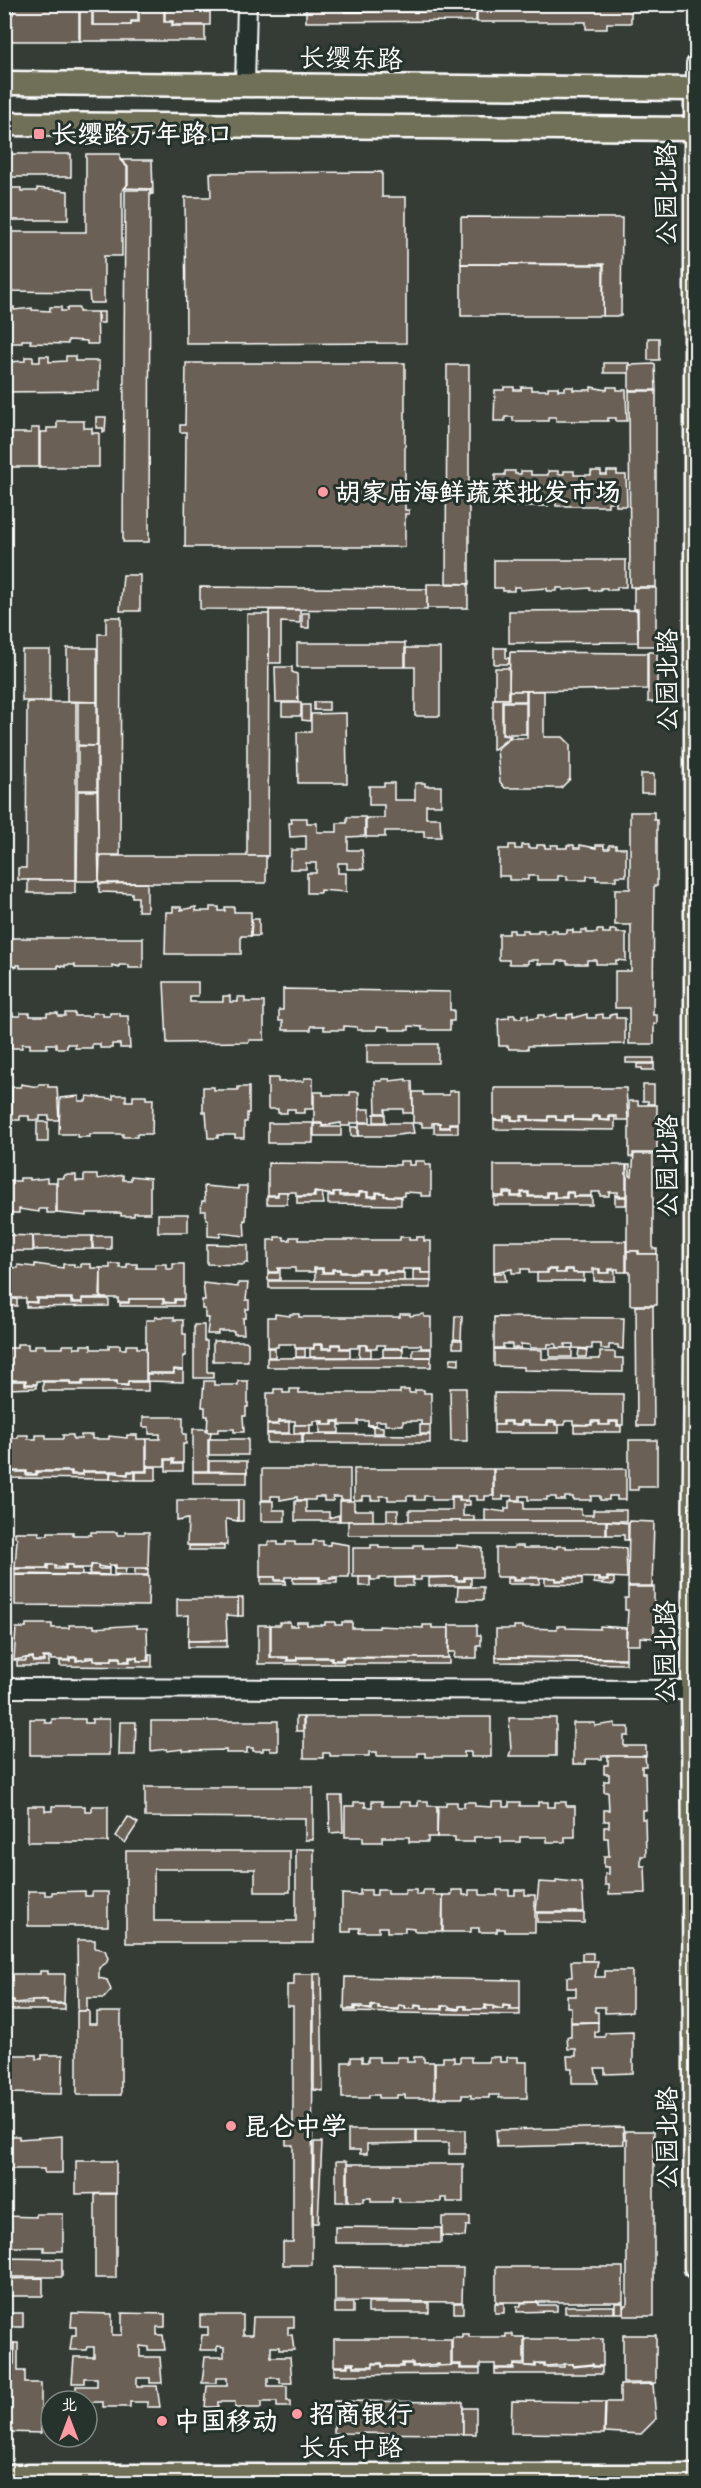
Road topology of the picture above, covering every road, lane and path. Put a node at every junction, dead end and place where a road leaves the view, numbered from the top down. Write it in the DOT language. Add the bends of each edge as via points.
graph roads {
  1 [pos="246,4"];
  2 [pos="696,64"];
  3 [pos="4,84"];
  4 [pos="245,85"];
  5 [pos="696,90"];
  6 [pos="4,124"];
  7 [pos="696,129"];
  8 [pos="4,1688"];
  9 [pos="695,1690"];
  10 [pos="696,2268"];
  11 [pos="696,2470"];
  12 [pos="4,2476"];
  13 [pos="696,2476"];
  14 [pos="696,2484"];
  1 -- 4 [label="street"];
  2 -- 5 [label="street, 公园北路"];
  3 -- 4 [label="main road, 长缨东路"];
  4 -- 5 [label="main road, 长缨东路"];
  5 -- 7 [label="main road, 公园北路"];
  6 -- 7 [label="main road"];
  7 -- 9 [label="main road, 公园北路"];
  8 -- 9 [label="street"];
  9 -- 10 [label="main road, 公园北路"];
  11 -- 13 [label="main road"];
  12 -- 13 [label="main road, 长乐中路"];
  13 -- 14 [label="main road"];
}
